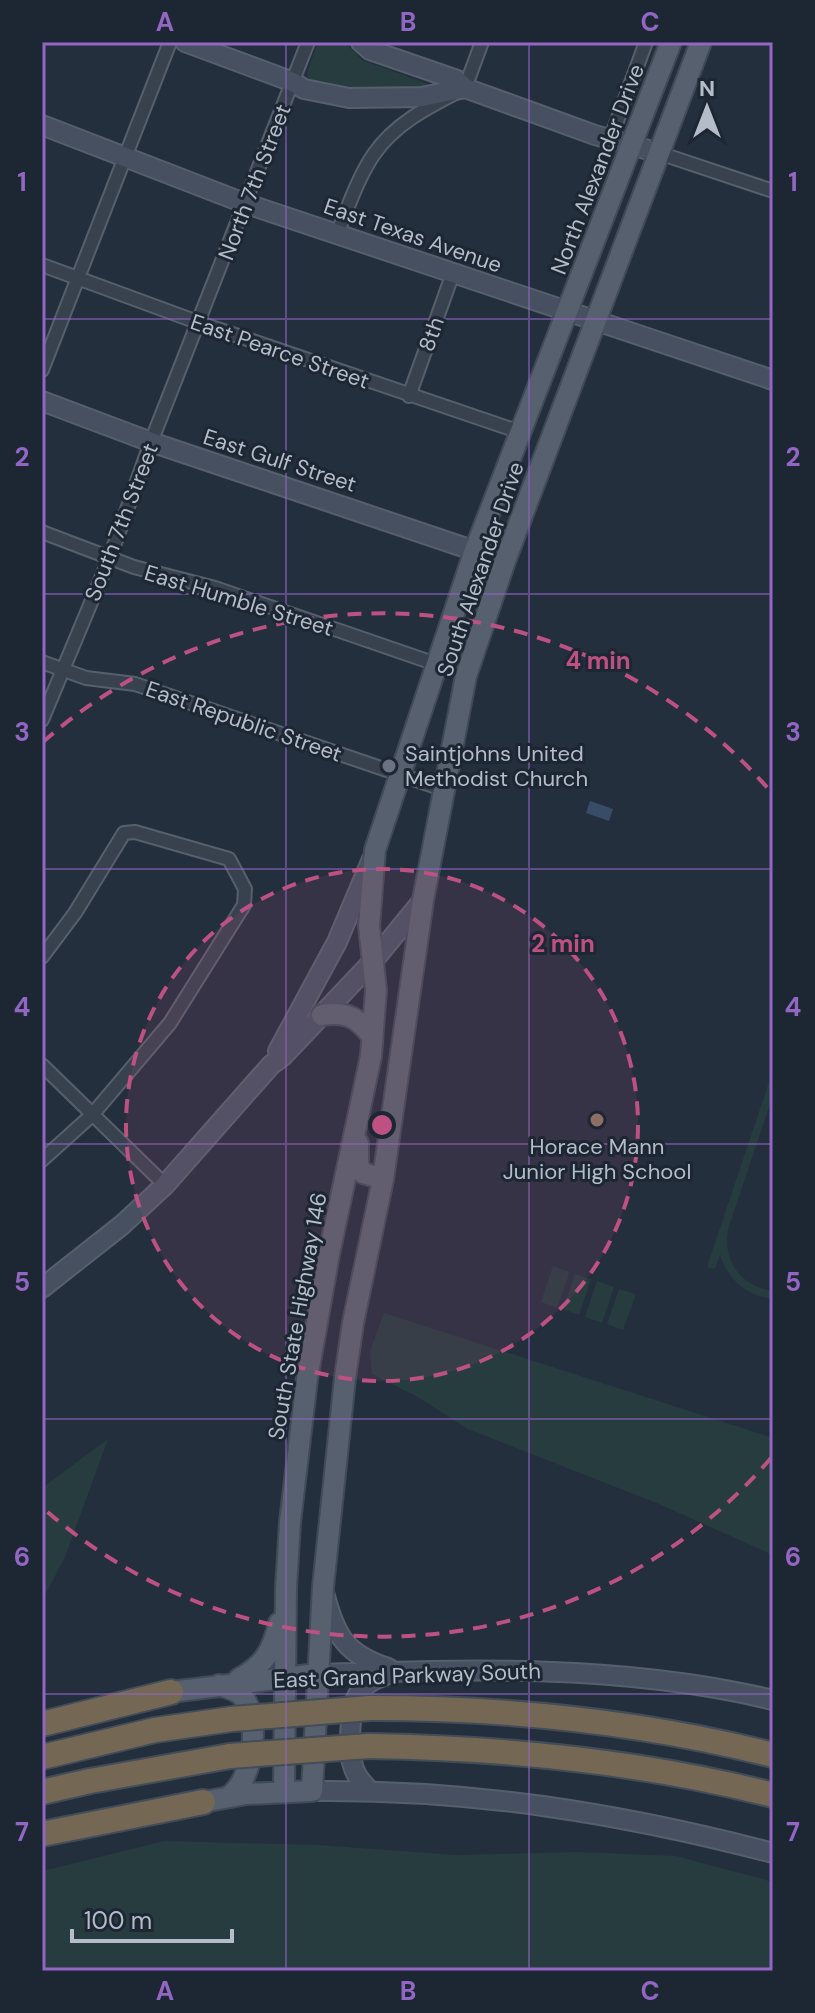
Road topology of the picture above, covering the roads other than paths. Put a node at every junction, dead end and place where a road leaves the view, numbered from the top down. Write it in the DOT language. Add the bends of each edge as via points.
graph roads {
  1 [pos="170,42"];
  2 [pos="185,42"];
  3 [pos="308,42"];
  4 [pos="361,42"];
  5 [pos="482,42"];
  6 [pos="646,42"];
  7 [pos="671,42"];
  8 [pos="701,42"];
  9 [pos="293,82"];
  10 [pos="465,88"];
  11 [pos="42,125"];
  12 [pos="610,140"];
  13 [pos="632,146"];
  14 [pos="659,153"];
  15 [pos="126,158"];
  16 [pos="773,191"];
  17 [pos="244,203"];
  18 [pos="337,234"];
  19 [pos="42,265"];
  20 [pos="453,273"];
  21 [pos="79,279"];
  22 [pos="567,312"];
  23 [pos="595,322"];
  24 [pos="200,323"];
  25 [pos="42,370"];
  26 [pos="773,378"];
  27 [pos="409,396"];
  28 [pos="42,401"];
  29 [pos="520,432"];
  30 [pos="151,442"];
  31 [pos="42,532"];
  32 [pos="475,550"];
  33 [pos="110,557"];
  34 [pos="505,561"];
  35 [pos="42,662"];
  36 [pos="436,664"];
  37 [pos="62,670"];
  38 [pos="42,720"];
  39 [pos="402,775"];
  40 [pos="445,790"];
  41 [pos="375,850"];
  42 [pos="423,900"];
  43 [pos="42,957"];
  44 [pos="374,960"];
  45 [pos="322,1015"];
  46 [pos="372,1036"];
  47 [pos="42,1065"];
  48 [pos="271,1065"];
  49 [pos="92,1115"];
  50 [pos="358,1119"];
  51 [pos="42,1160"];
  52 [pos="383,1179"];
  53 [pos="165,1185"];
  54 [pos="42,1288"];
  55 [pos="323,1587"];
  56 [pos="286,1588"];
  57 [pos="398,1672"];
  58 [pos="317,1674"];
  59 [pos="285,1676"];
  60 [pos="226,1684"];
  61 [pos="171,1692"];
  62 [pos="773,1700"];
  63 [pos="42,1718"];
  64 [pos="42,1724"];
  65 [pos="773,1755"];
  66 [pos="42,1757"];
  67 [pos="369,1790"];
  68 [pos="312,1791"];
  69 [pos="42,1792"];
  70 [pos="284,1792"];
  71 [pos="773,1795"];
  72 [pos="228,1797"];
  73 [pos="203,1802"];
  74 [pos="42,1834"];
  75 [pos="42,1842"];
  76 [pos="773,1853"];
  1 -- 15 [label="street"];
  2 -- 9 [label="main road"];
  3 -- 9 [label="street, North 7th Street"];
  4 -- 10 [label="main road" via="370,50 457,80"];
  5 -- 10 [label="street"];
  6 -- 12 [label="street"];
  7 -- 13 [label="main road, North Alexander Drive"];
  8 -- 14 [label="main road"];
  9 -- 10 [label="main road" via="349,98 422,97"];
  9 -- 17 [label="street, North 7th Street"];
  10 -- 12 [label="main road"];
  10 -- 18 [label="street" via="401,125 383,143"];
  11 -- 15 [label="main road, East Texas Avenue"];
  12 -- 13 [label="main road"];
  13 -- 14 [label="main road"];
  13 -- 22 [label="main road, North Alexander Drive"];
  14 -- 16 [label="street"];
  14 -- 23 [label="main road"];
  15 -- 17 [label="main road, East Texas Avenue"];
  15 -- 21 [label="street"];
  17 -- 18 [label="main road, East Texas Avenue"];
  17 -- 24 [label="street, North 7th Street"];
  18 -- 20 [label="main road, East Texas Avenue"];
  19 -- 21 [label="street, East Pearce Street"];
  20 -- 22 [label="main road, East Texas Avenue"];
  20 -- 27 [label="street, 8th"];
  21 -- 24 [label="street, East Pearce Street"];
  21 -- 25 [label="street"];
  22 -- 23 [label="main road, East Texas Avenue"];
  22 -- 29 [label="main road, South Alexander Drive"];
  23 -- 26 [label="main road, East Texas Avenue"];
  23 -- 34 [label="main road, South Alexander Drive"];
  24 -- 27 [label="street, East Pearce Street"];
  24 -- 30 [label="street, South 7th Street"];
  27 -- 29 [label="street, East Pearce Street"];
  28 -- 30 [label="main road, East Gulf Street"];
  29 -- 32 [label="main road, South Alexander Drive"];
  30 -- 32 [label="main road, East Gulf Street"];
  30 -- 33 [label="street, South 7th Street"];
  31 -- 33 [label="street, East Humble Street"];
  32 -- 34 [label="main road, East Gulf Street"];
  32 -- 36 [label="main road, South Alexander Drive"];
  33 -- 36 [label="street, East Humble Street"];
  33 -- 37 [label="street, South 7th Street"];
  34 -- 40 [label="main road, South Alexander Drive" via="466,676"];
  35 -- 37 [label="street, East Republic Street"];
  36 -- 39 [label="main road, South Alexander Drive"];
  37 -- 38 [label="street, South 7th Street"];
  37 -- 39 [label="street, East Republic Street" via="135,684"];
  39 -- 40 [label="street, East Republic Street"];
  39 -- 41 [label="main road, South Alexander Drive"];
  40 -- 42 [label="main road, South Alexander Drive"];
  41 -- 44 [label="main road, South State Highway 146" via="369,926"];
  41 -- 48 [label="main road, South Alexander Drive" via="337,942"];
  42 -- 44 [label="main road, South Alexander Drive"];
  42 -- 52 [label="main road"];
  43 -- 49 [label="street" via="124,833 229,859 245,889 244,905 170,1023"];
  44 -- 45 [label="main road, South Alexander Drive"];
  44 -- 46 [label="main road, South State Highway 146"];
  45 -- 46 [label="main road" via="351,1016"];
  45 -- 48 [label="main road, South Alexander Drive"];
  46 -- 50 [label="main road, South State Highway 146"];
  47 -- 49 [label="street"];
  48 -- 53 [label="main road, South Alexander Drive"];
  49 -- 51 [label="street"];
  49 -- 53 [label="street"];
  50 -- 52 [label="main road" via="358,1165 363,1173"];
  50 -- 56 [label="main road, South State Highway 146" via="307,1379"];
  52 -- 55 [label="main road" via="349,1351"];
  53 -- 54 [label="main road, South Alexander Drive"];
  55 -- 57 [label="main road" via="335,1630 347,1646"];
  55 -- 58 [label="main road"];
  56 -- 59 [label="main road, South State Highway 146"];
  56 -- 60 [label="main road" via="268,1654 257,1669"];
  57 -- 58 [label="main road, East Grand Parkway South"];
  57 -- 62 [label="main road, East Grand Parkway South" via="645,1678"];
  57 -- 67 [label="main road" via="377,1677 355,1698 352,1764"];
  58 -- 59 [label="main road, East Grand Parkway South"];
  58 -- 68 [label="main road"];
  59 -- 60 [label="main road, East Grand Parkway South"];
  59 -- 70 [label="main road, South State Highway 146"];
  60 -- 61 [label="main road, East Grand Parkway South"];
  60 -- 72 [label="main road" via="244,1698 252,1733 244,1782"];
  61 -- 63 [label="main road, East Grand Parkway South"];
  61 -- 64 [label="highway"];
  65 -- 66 [label="highway, East Grand Parkway South, bridge" via="594,1719 370,1708 155,1730"];
  67 -- 68 [label="main road"];
  67 -- 76 [label="main road" via="582,1811"];
  68 -- 70 [label="main road"];
  69 -- 71 [label="highway, bridge" via="230,1756 369,1746 587,1759"];
  70 -- 72 [label="main road"];
  72 -- 73 [label="main road"];
  73 -- 74 [label="highway"];
  73 -- 75 [label="main road"];
}
